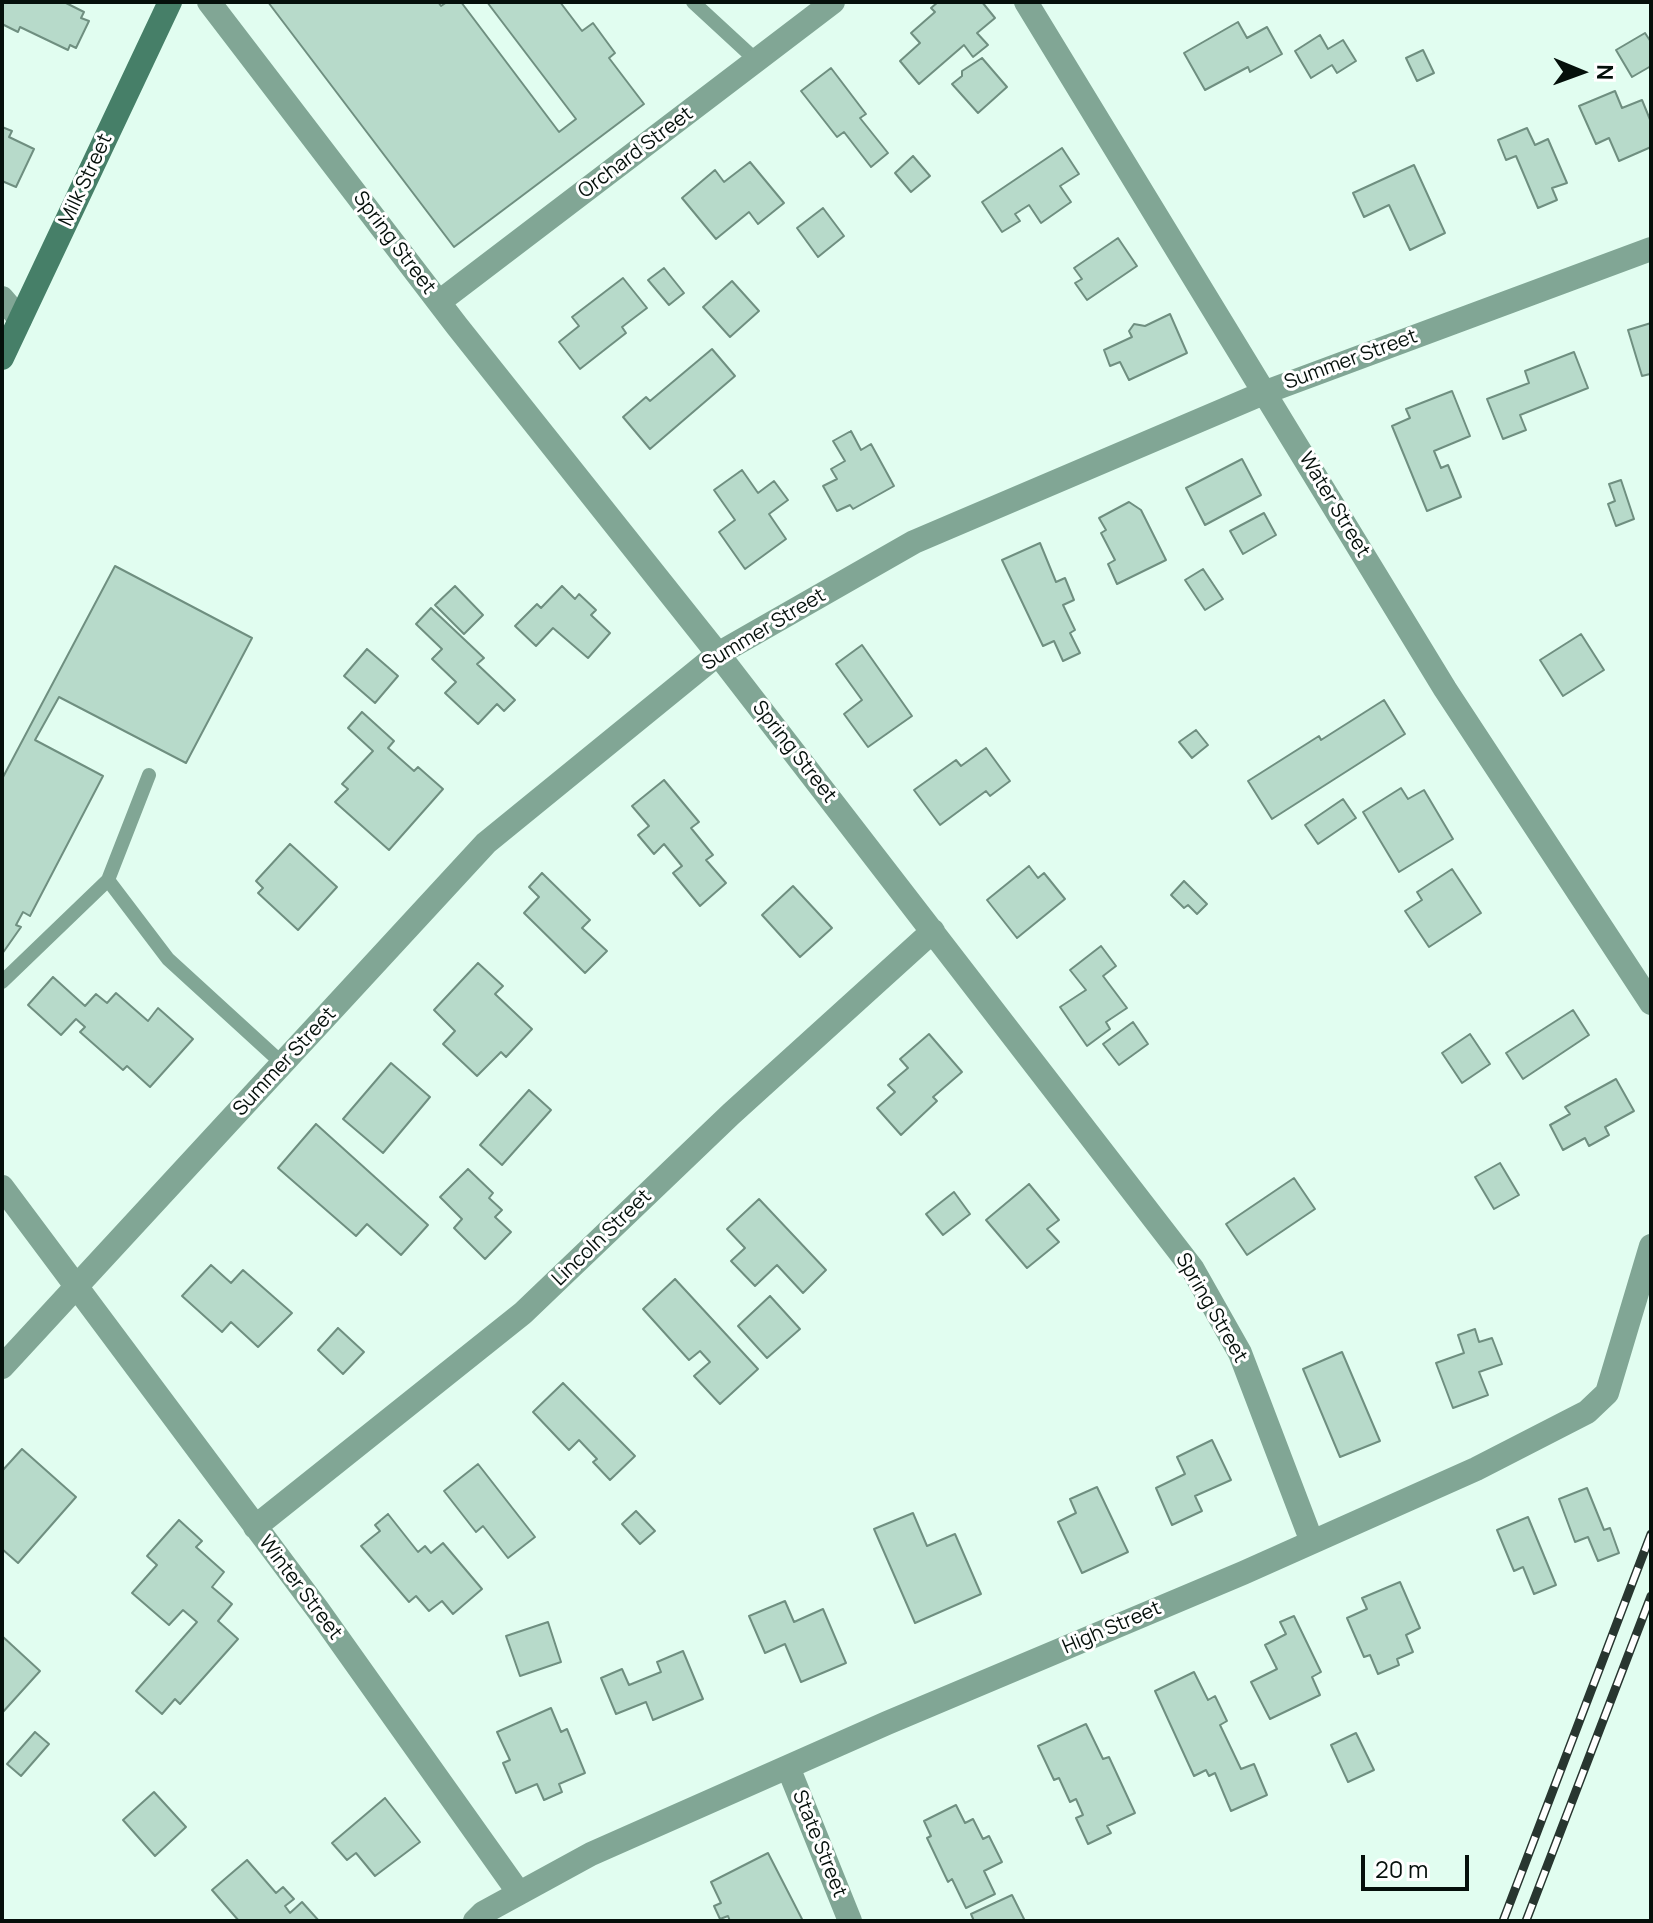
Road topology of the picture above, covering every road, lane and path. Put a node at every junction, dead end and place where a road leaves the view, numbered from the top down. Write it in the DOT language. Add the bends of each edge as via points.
graph roads {
  1 [pos="170,2"];
  2 [pos="209,2"];
  3 [pos="694,2"];
  4 [pos="833,2"];
  5 [pos="1026,2"];
  6 [pos="758,62"];
  7 [pos="1651,249"];
  8 [pos="2,298"];
  9 [pos="439,302"];
  10 [pos="20,319"];
  11 [pos="2,358"];
  12 [pos="1266,392"];
  13 [pos="718,654"];
  14 [pos="149,775"];
  15 [pos="108,880"];
  16 [pos="933,931"];
  17 [pos="2,982"];
  18 [pos="1651,1003"];
  19 [pos="284,1065"];
  20 [pos="2,1187"];
  21 [pos="1651,1246"];
  22 [pos="75,1287"];
  23 [pos="2,1367"];
  24 [pos="255,1527"];
  25 [pos="1312,1542"];
  26 [pos="788,1767"];
  27 [pos="519,1893"];
  28 [pos="475,1921"];
  29 [pos="850,1921"];
  1 -- 10 [label="main road, Milk Street"];
  2 -- 9 [label="street, Spring Street"];
  3 -- 6 [label="lane"];
  4 -- 6 [label="street, Orchard Street"];
  5 -- 12 [label="street, Water Street"];
  6 -- 9 [label="street, Orchard Street"];
  7 -- 12 [label="street, Summer Street"];
  8 -- 10 [label="street"];
  9 -- 13 [label="street, Spring Street"];
  10 -- 11 [label="main road, Milk Street"];
  12 -- 13 [label="street, Summer Street" via="914,542"];
  12 -- 18 [label="street, Water Street" via="1445,689"];
  13 -- 16 [label="street, Spring Street"];
  13 -- 19 [label="street, Summer Street" via="486,843"];
  14 -- 15 [label="lane"];
  15 -- 17 [label="lane"];
  15 -- 19 [label="lane" via="168,959"];
  16 -- 24 [label="street, Lincoln Street" via="523,1313"];
  16 -- 25 [label="street, Spring Street" via="1192,1268 1240,1353"];
  19 -- 22 [label="street, Summer Street"];
  20 -- 22 [label="street, Winter Street"];
  21 -- 25 [label="street, High Street" via="1607,1393 1587,1412 1476,1469"];
  22 -- 23 [label="street, Summer Street"];
  22 -- 24 [label="street, Winter Street"];
  24 -- 27 [label="street, Winter Street"];
  25 -- 26 [label="street, High Street"];
  26 -- 27 [label="street, High Street" via="591,1854"];
  26 -- 29 [label="street, State Street"];
  27 -- 28 [label="street, High Street"];
}
